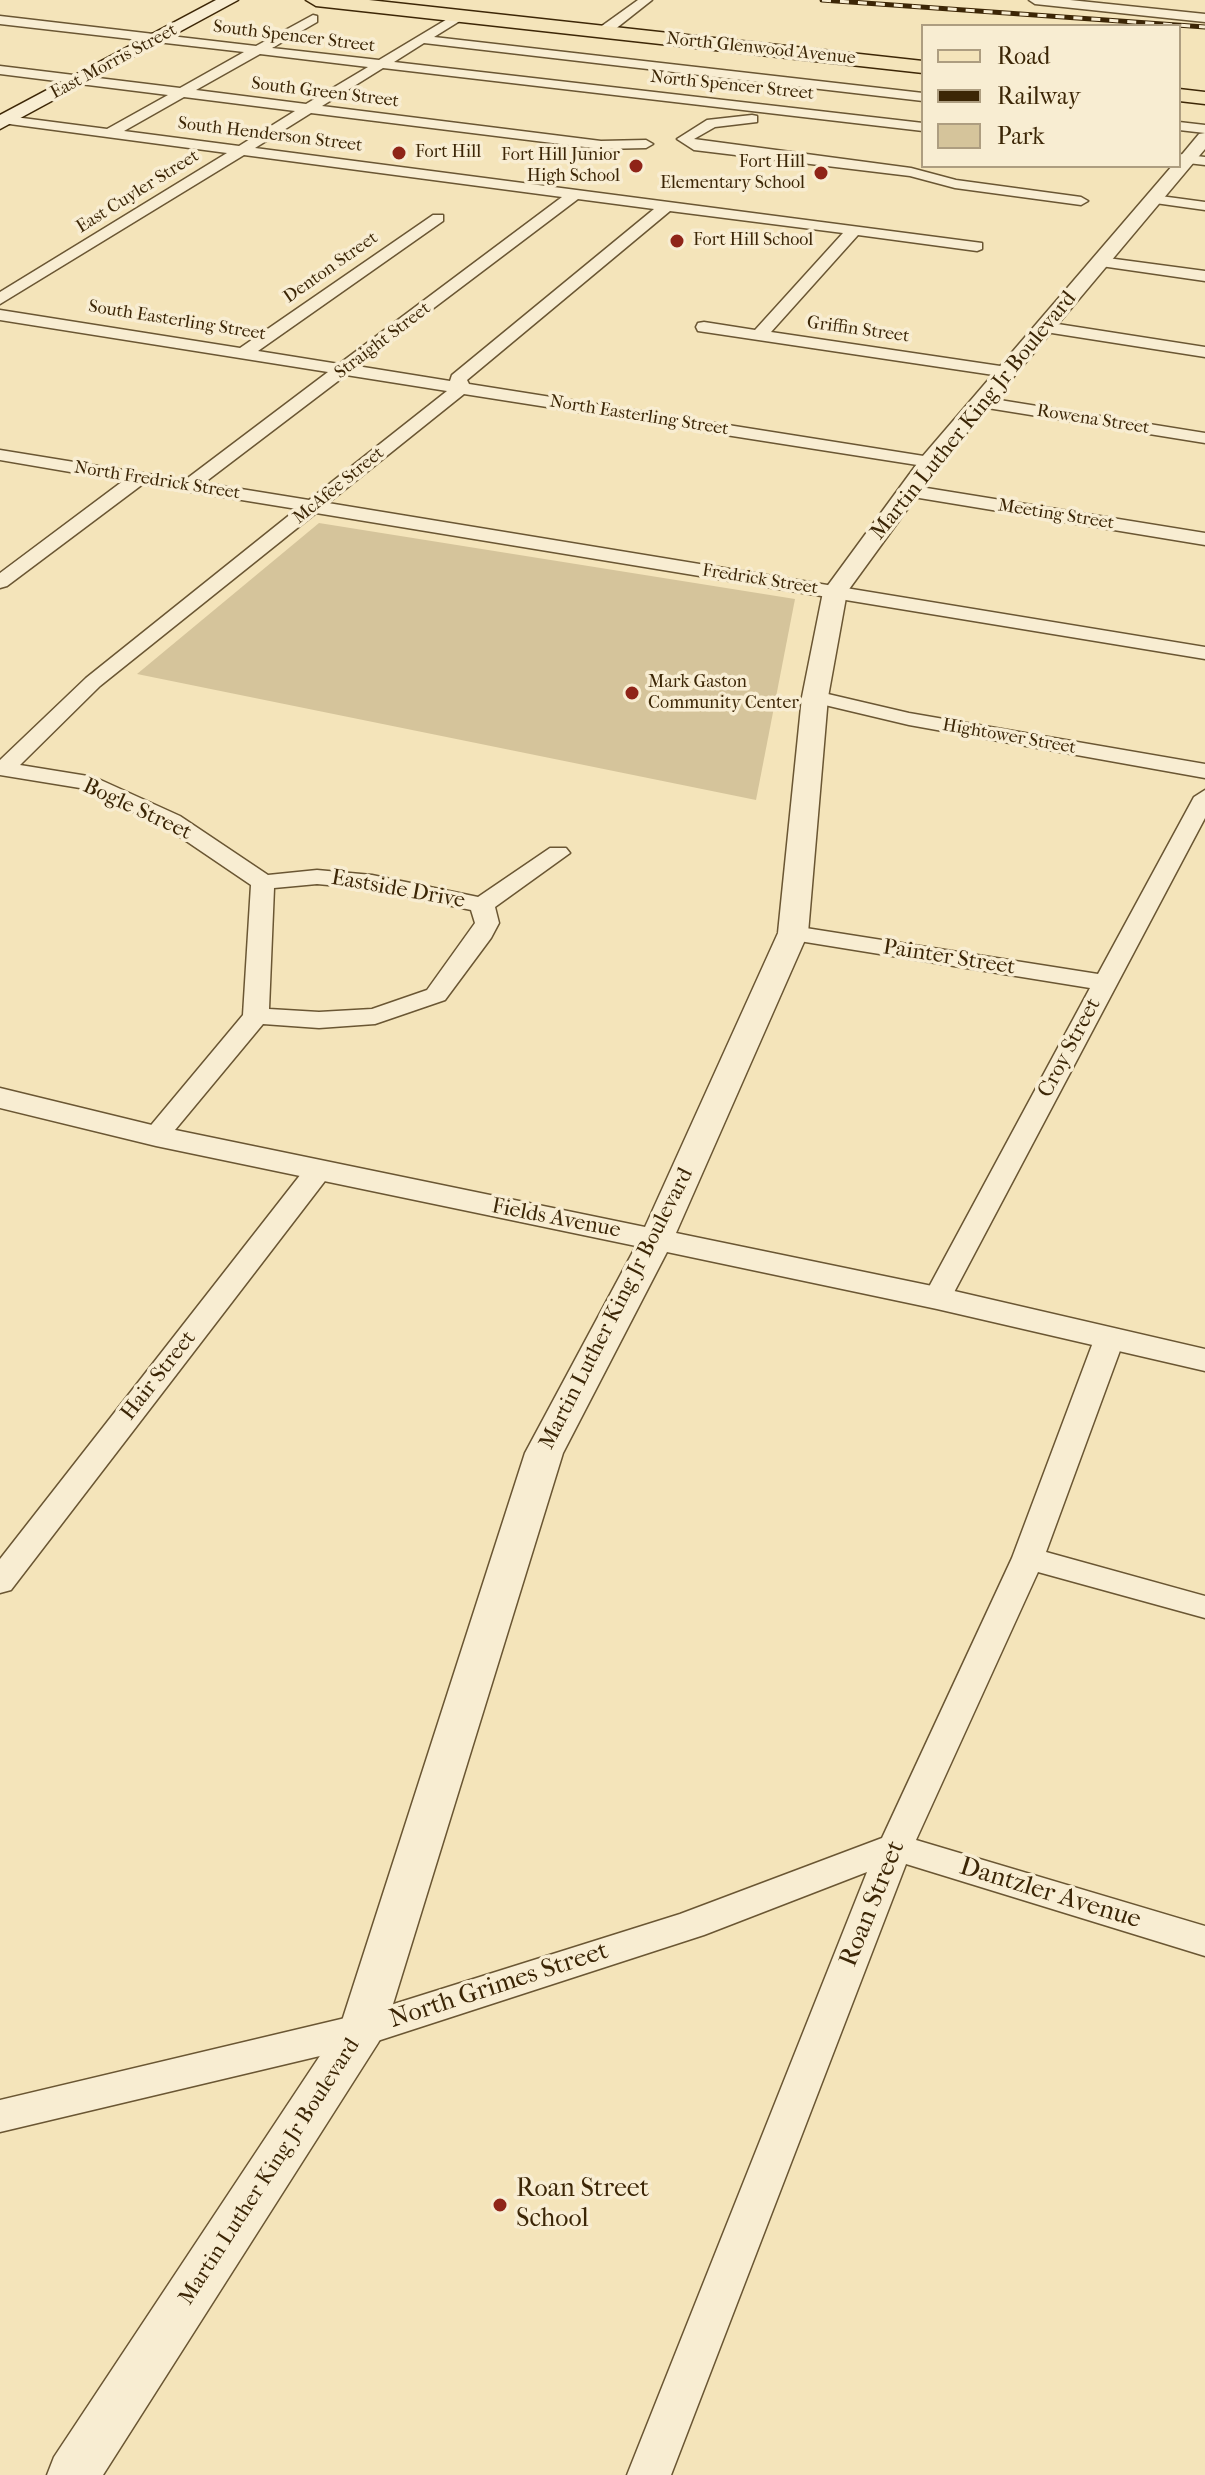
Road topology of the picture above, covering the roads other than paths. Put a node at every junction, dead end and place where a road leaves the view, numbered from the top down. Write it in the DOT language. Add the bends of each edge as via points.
graph roads {
  1 [pos="229,0"];
  2 [pos="1041,1"];
  3 [pos="643,2"];
  4 [pos="314,10"];
  5 [pos="459,16"];
  6 [pos="1205,18"];
  7 [pos="0,20"];
  8 [pos="602,31"];
  9 [pos="156,39"];
  10 [pos="421,39"];
  11 [pos="255,50"];
  12 [pos="896,64"];
  13 [pos="380,65"];
  14 [pos="921,67"];
  15 [pos="0,70"];
  16 [pos="80,80"];
  17 [pos="537,82"];
  18 [pos="865,90"];
  19 [pos="180,92"];
  20 [pos="1181,95"];
  21 [pos="921,97"];
  22 [pos="1205,98"];
  23 [pos="308,109"];
  24 [pos="832,119"];
  25 [pos="3,122"];
  26 [pos="921,127"];
  27 [pos="1205,129"];
  28 [pos="112,132"];
  29 [pos="921,141"];
  30 [pos="646,144"];
  31 [pos="1191,148"];
  32 [pos="241,149"];
  33 [pos="936,168"];
  34 [pos="1176,168"];
  35 [pos="925,174"];
  36 [pos="576,193"];
  37 [pos="1153,199"];
  38 [pos="1081,201"];
  39 [pos="668,205"];
  40 [pos="1205,206"];
  41 [pos="438,218"];
  42 [pos="854,230"];
  43 [pos="977,246"];
  44 [pos="1100,262"];
  45 [pos="1205,276"];
  46 [pos="0,299"];
  47 [pos="0,315"];
  48 [pos="704,327"];
  49 [pos="1045,327"];
  50 [pos="759,335"];
  51 [pos="246,351"];
  52 [pos="1205,352"];
  53 [pos="348,368"];
  54 [pos="1007,372"];
  55 [pos="462,387"];
  56 [pos="981,402"];
  57 [pos="1205,438"];
  58 [pos="0,455"];
  59 [pos="930,462"];
  60 [pos="139,478"];
  61 [pos="188,486"];
  62 [pos="908,491"];
  63 [pos="314,506"];
  64 [pos="1205,539"];
  65 [pos="0,582"];
  66 [pos="835,592"];
  67 [pos="1205,653"];
  68 [pos="815,697"];
  69 [pos="2,768"];
  70 [pos="1205,771"];
  71 [pos="1205,797"];
  72 [pos="558,853"];
  73 [pos="263,882"];
  74 [pos="482,905"];
  75 [pos="793,933"];
  76 [pos="1105,983"];
  77 [pos="256,1016"];
  78 [pos="0,1098"];
  79 [pos="156,1136"];
  80 [pos="318,1171"];
  81 [pos="656,1240"];
  82 [pos="937,1298"];
  83 [pos="1110,1337"];
  84 [pos="1205,1360"];
  85 [pos="1028,1558"];
  86 [pos="0,1582"];
  87 [pos="1205,1607"];
  88 [pos="895,1847"];
  89 [pos="1205,1941"];
  90 [pos="362,2030"];
  91 [pos="0,2116"];
  92 [pos="73,2475"];
  93 [pos="649,2475"];
  1 -- 9 [label="main road, East Morris Street"];
  2 -- 6 [label="street"];
  3 -- 8 [label="street"];
  4 -- 5 [label="main road, North Glenwood Avenue"];
  4 -- 11 [label="street"];
  5 -- 8 [label="main road, North Glenwood Avenue"];
  5 -- 10 [label="street, East Cuyler Street"];
  7 -- 9 [label="street, South Spencer Street"];
  8 -- 12 [label="main road, North Glenwood Avenue"];
  9 -- 11 [label="street, South Spencer Street"];
  9 -- 16 [label="main road, East Morris Street"];
  10 -- 13 [label="street, East Cuyler Street"];
  10 -- 18 [label="street"];
  11 -- 13 [label="street, South Spencer Street"];
  11 -- 19 [label="street"];
  12 -- 14 [label="main road, North Glenwood Avenue"];
  12 -- 18 [label="street"];
  13 -- 17 [label="street, South Spencer Street"];
  13 -- 23 [label="street, East Cuyler Street"];
  15 -- 16 [label="street, South Green Street"];
  16 -- 19 [label="street, South Green Street"];
  16 -- 25 [label="main road, East Morris Street"];
  17 -- 24 [label="street, North Spencer Street"];
  18 -- 21 [label="street"];
  18 -- 24 [label="street"];
  19 -- 23 [label="street, South Green Street"];
  19 -- 28 [label="street"];
  20 -- 22 [label="main road"];
  23 -- 30 [label="street, South Green Street" via="601,145"];
  23 -- 32 [label="street, East Cuyler Street"];
  24 -- 26 [label="street, North Spencer Street"];
  24 -- 29 [label="street"];
  24 -- 35 [label="street" via="726,120 684,139 694,146"];
  25 -- 28 [label="street, South Henderson Street"];
  27 -- 31 [label="street"];
  28 -- 32 [label="street, South Henderson Street"];
  32 -- 36 [label="street, South Henderson Street"];
  32 -- 46 [label="street, East Cuyler Street"];
  33 -- 35 [label="street"];
  34 -- 37 [label="street, Martin Luther King Jr Boulevard"];
  35 -- 38 [label="street" via="955,184"];
  36 -- 39 [label="street, South Henderson Street"];
  36 -- 53 [label="street, Straight Street"];
  37 -- 40 [label="street"];
  37 -- 44 [label="street, Martin Luther King Jr Boulevard"];
  39 -- 42 [label="street, South Henderson Street"];
  39 -- 55 [label="street, McAfee Street" via="458,379"];
  41 -- 51 [label="street, Denton Street"];
  42 -- 43 [label="street, South Henderson Street"];
  42 -- 50 [label="street"];
  44 -- 45 [label="street"];
  44 -- 49 [label="street, Martin Luther King Jr Boulevard"];
  47 -- 51 [label="street, South Easterling Street"];
  48 -- 50 [label="street, Griffin Street"];
  49 -- 52 [label="street"];
  49 -- 54 [label="street, Martin Luther King Jr Boulevard"];
  50 -- 54 [label="street, Griffin Street"];
  51 -- 53 [label="street, South Easterling Street"];
  53 -- 55 [label="street, North Easterling Street"];
  53 -- 61 [label="street, Straight Street"];
  54 -- 56 [label="street, Martin Luther King Jr Boulevard"];
  55 -- 59 [label="street, North Easterling Street"];
  55 -- 63 [label="street, McAfee Street"];
  56 -- 57 [label="street, Rowena Street"];
  56 -- 59 [label="street, Martin Luther King Jr Boulevard"];
  58 -- 60 [label="street, North Fredrick Street"];
  59 -- 62 [label="street, Martin Luther King Jr Boulevard"];
  60 -- 61 [label="street, North Fredrick Street"];
  60 -- 65 [label="street"];
  61 -- 63 [label="street, North Fredrick Street"];
  62 -- 64 [label="street, Meeting Street"];
  62 -- 66 [label="street, Martin Luther King Jr Boulevard"];
  63 -- 66 [label="street, Fredrick Street"];
  63 -- 69 [label="street, McAfee Street" via="93,682"];
  66 -- 67 [label="street, Fredrick Street"];
  66 -- 68 [label="street, Martin Luther King Jr Boulevard"];
  68 -- 70 [label="street, Hightower Street" via="909,719"];
  68 -- 75 [label="street, Martin Luther King Jr Boulevard"];
  69 -- 73 [label="street, Bogle Street" via="86,782 172,821"];
  71 -- 76 [label="street, Croy Street"];
  72 -- 74 [label="street"];
  73 -- 74 [label="street, Eastside Drive" via="317,877 372,882"];
  73 -- 77 [label="street"];
  74 -- 77 [label="street, Eastside Drive" via="487,923 436,995 375,1016"];
  75 -- 76 [label="street, Painter Street"];
  75 -- 81 [label="street, Martin Luther King Jr Boulevard"];
  76 -- 82 [label="street, Croy Street"];
  77 -- 79 [label="street"];
  78 -- 79 [label="street, Fields Avenue"];
  79 -- 80 [label="street, Fields Avenue"];
  80 -- 81 [label="street, Fields Avenue"];
  80 -- 86 [label="street, Hair Street"];
  81 -- 82 [label="street, Fields Avenue"];
  81 -- 90 [label="street, Martin Luther King Jr Boulevard" via="544,1453"];
  82 -- 83 [label="street, Fields Avenue"];
  83 -- 84 [label="street, Fields Avenue"];
  83 -- 85 [label="street, Roan Street"];
  85 -- 87 [label="street"];
  85 -- 88 [label="street, Roan Street"];
  88 -- 89 [label="street, Dantzler Avenue"];
  88 -- 90 [label="street, North Grimes Street" via="691,1925"];
  88 -- 93 [label="street, Roan Street"];
  90 -- 91 [label="street, North Grimes Street"];
  90 -- 92 [label="street, Martin Luther King Jr Boulevard"];
}
